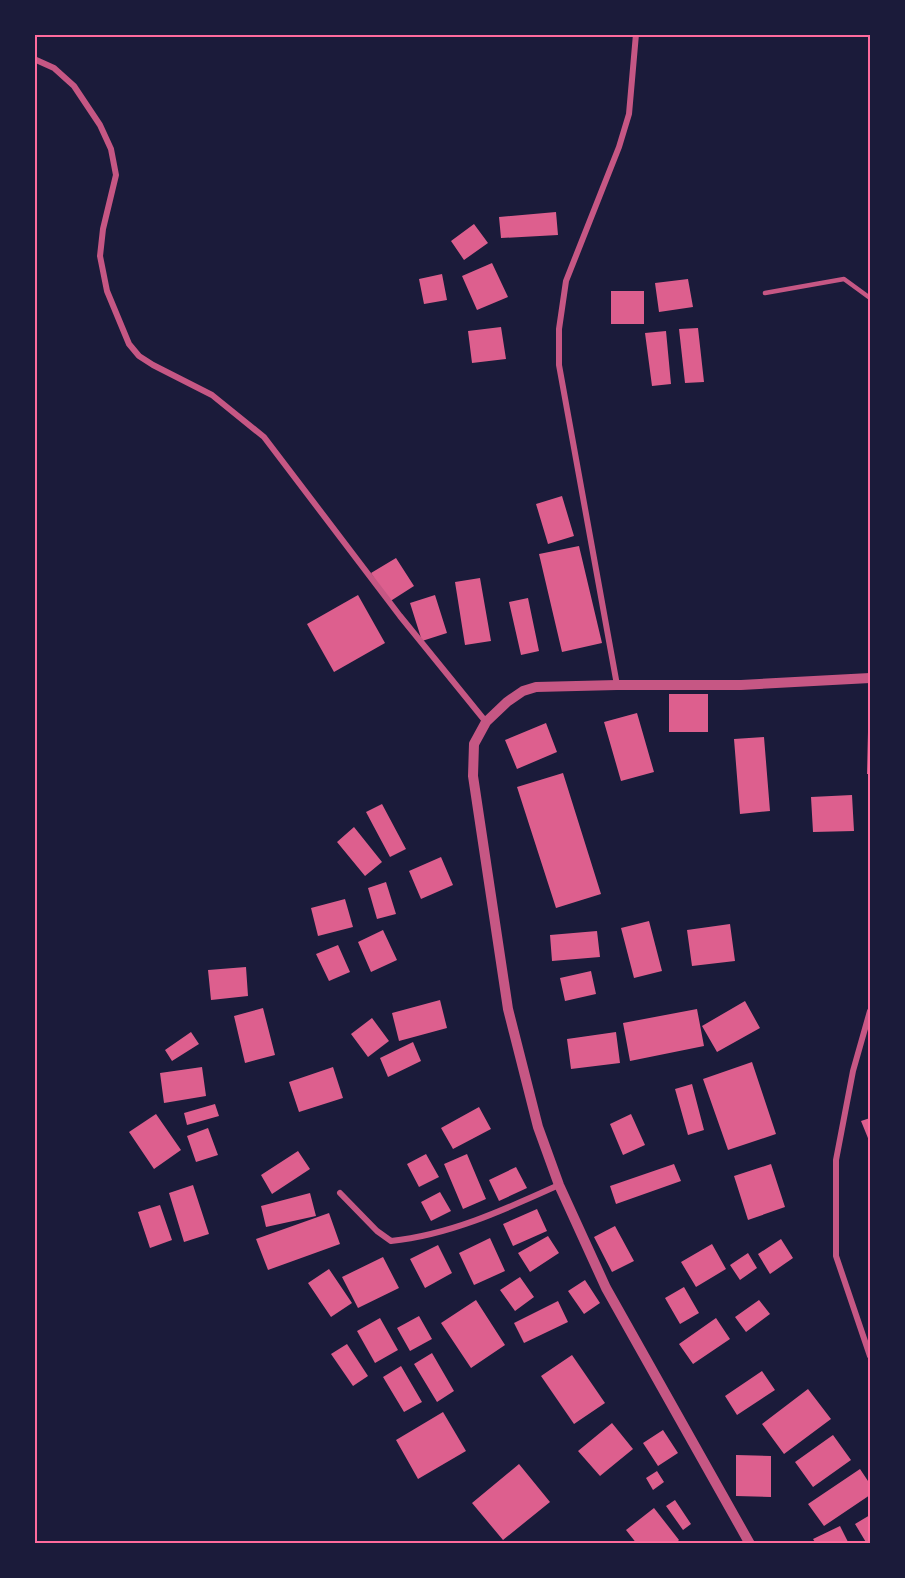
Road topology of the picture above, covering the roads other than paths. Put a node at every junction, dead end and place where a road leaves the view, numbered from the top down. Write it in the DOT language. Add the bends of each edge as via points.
graph roads {
  1 [pos="636,34"];
  2 [pos="34,59"];
  3 [pos="765,292"];
  4 [pos="870,298"];
  5 [pos="870,678"];
  6 [pos="617,685"];
  7 [pos="486,722"];
  8 [pos="870,1011"];
  9 [pos="559,1185"];
  10 [pos="340,1193"];
  11 [pos="870,1356"];
  12 [pos="750,1544"];
  1 -- 6 [label="street" via="629,114 566,281 559,329 559,365"];
  2 -- 7 [label="street" via="54,68 74,86 111,149 116,175 100,256 107,291 129,344 153,365 212,395 264,437"];
  3 -- 4 [label="lane" via="844,279"];
  5 -- 6 [label="street" via="741,686"];
  6 -- 7 [label="street" via="536,687 507,702"];
  7 -- 9 [label="street" via="474,744 472,776 496,939 508,1010 535,1117"];
  8 -- 11 [label="street" via="853,1071 836,1160 836,1256"];
  9 -- 10 [label="street" via="454,1227 391,1241"];
  9 -- 12 [label="street" via="606,1288"];
}
